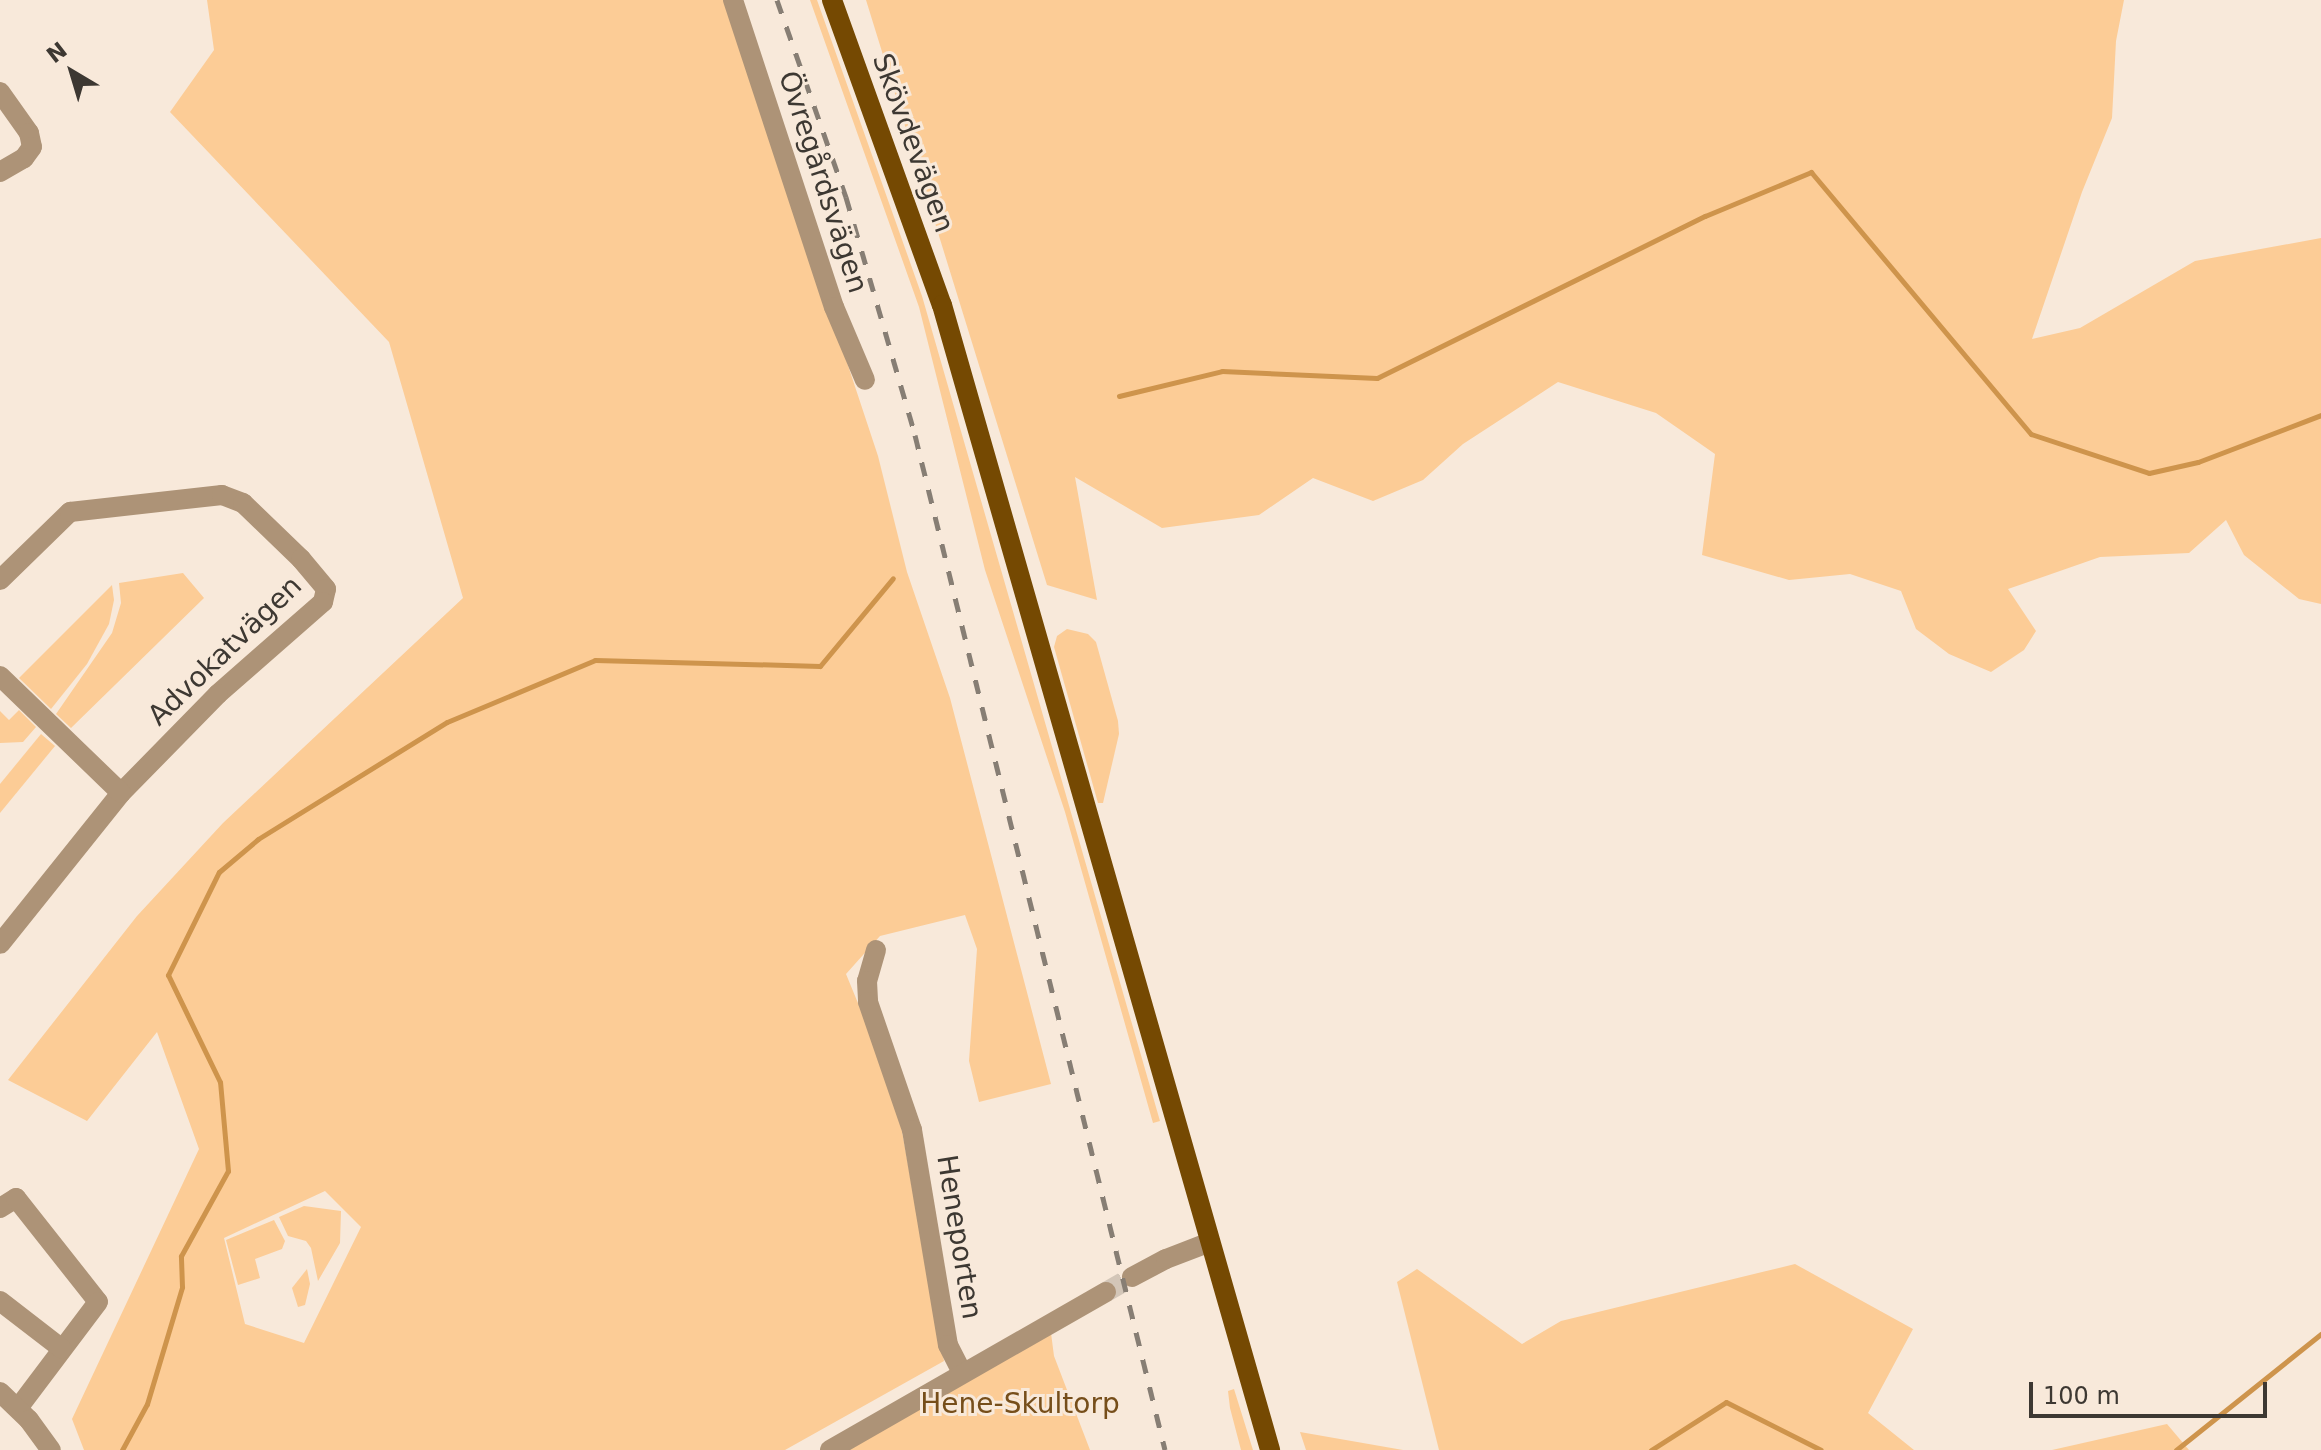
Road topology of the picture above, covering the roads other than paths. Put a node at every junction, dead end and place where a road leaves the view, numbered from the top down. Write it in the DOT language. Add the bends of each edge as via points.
graph roads {
  1 [pos="733,0"];
  2 [pos="832,0"];
  3 [pos="0,92"];
  4 [pos="0,172"];
  5 [pos="865,380"];
  6 [pos="0,580"];
  7 [pos="0,676"];
  8 [pos="121,793"];
  9 [pos="0,944"];
  10 [pos="876,950"];
  11 [pos="0,1208"];
  12 [pos="1210,1242"];
  13 [pos="1132,1277"];
  14 [pos="1106,1292"];
  15 [pos="0,1301"];
  16 [pos="62,1349"];
  17 [pos="962,1373"];
  18 [pos="0,1392"];
  19 [pos="18,1408"];
  20 [pos="51,1450"];
  21 [pos="830,1450"];
  22 [pos="1270,1450"];
  1 -- 5 [label="street, Övregårdsvägen" via="834,307"];
  2 -- 12 [label="main road, Skövdevägen" via="942,305"];
  3 -- 4 [label="street" via="29,133 32,147"];
  6 -- 8 [label="street, Advokatvägen" via="70,512 222,495 243,503 326,589 323,602 218,694"];
  7 -- 8 [label="street"];
  8 -- 9 [label="street"];
  10 -- 17 [label="street, Heneporten" via="867,981 868,1002 912,1130 948,1345"];
  11 -- 16 [label="street" via="16,1198 98,1302"];
  12 -- 13 [label="street"];
  12 -- 22 [label="main road, Skövdevägen"];
  14 -- 17 [label="street, Heneporten"];
  15 -- 16 [label="street"];
  16 -- 19 [label="street"];
  17 -- 21 [label="street"];
  18 -- 19 [label="street"];
  19 -- 20 [label="street"];
}
